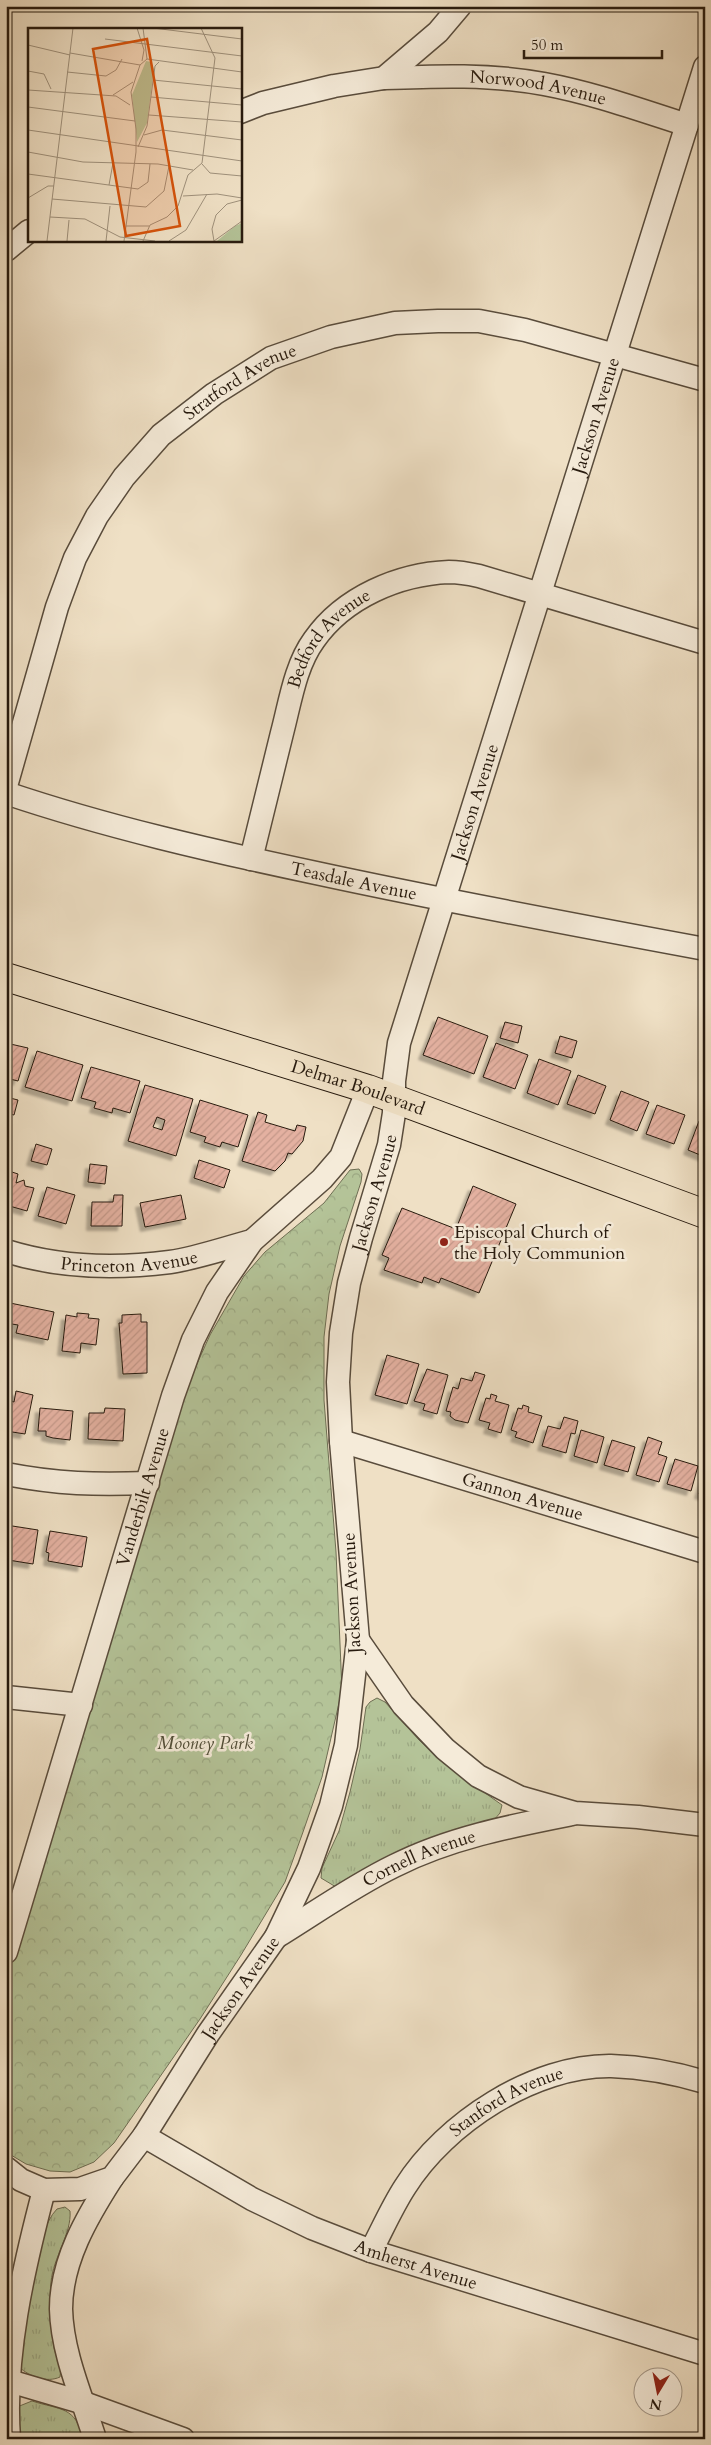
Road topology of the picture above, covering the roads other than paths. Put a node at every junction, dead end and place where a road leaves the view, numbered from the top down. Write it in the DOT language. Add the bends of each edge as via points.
graph roads {
  1 [pos="460,6"];
  2 [pos="705,67"];
  3 [pos="384,78"];
  4 [pos="241,112"];
  5 [pos="687,125"];
  6 [pos="28,232"];
  7 [pos="6,250"];
  8 [pos="614,355"];
  9 [pos="705,380"];
  10 [pos="540,593"];
  11 [pos="705,643"];
  12 [pos="6,786"];
  13 [pos="6,792"];
  14 [pos="251,859"];
  15 [pos="444,900"];
  16 [pos="705,949"];
  17 [pos="6,977"];
  18 [pos="368,1089"];
  19 [pos="395,1099"];
  20 [pos="705,1214"];
  21 [pos="252,1241"];
  22 [pos="6,1251"];
  23 [pos="341,1441"];
  24 [pos="6,1474"];
  25 [pos="148,1482"];
  26 [pos="705,1552"];
  27 [pos="358,1640"];
  28 [pos="6,1697"];
  29 [pos="81,1705"];
  30 [pos="575,1814"];
  31 [pos="705,1826"];
  32 [pos="12,1918"];
  33 [pos="276,1937"];
  34 [pos="6,1952"];
  35 [pos="705,2082"];
  36 [pos="144,2136"];
  37 [pos="6,2168"];
  38 [pos="112,2178"];
  39 [pos="44,2190"];
  40 [pos="371,2251"];
  41 [pos="705,2354"];
  42 [pos="8,2381"];
  43 [pos="84,2403"];
  44 [pos="9,2439"];
  45 [pos="94,2439"];
  46 [pos="184,2439"];
  1 -- 3 [label="street" via="438,32"];
  2 -- 5 [label="street, Jackson Avenue"];
  3 -- 4 [label="street, Norwood Avenue" via="334,86"];
  3 -- 5 [label="street, Norwood Avenue" via="451,76 543,84 594,95"];
  5 -- 8 [label="street, Jackson Avenue"];
  6 -- 7 [label="street"];
  8 -- 9 [label="street, Stratford Avenue"];
  8 -- 10 [label="street, Jackson Avenue"];
  8 -- 12 [label="street, Stratford Avenue" via="525,330 479,321 395,324 331,337 271,358 214,394 161,435 97,516 75,558 57,607"];
  10 -- 11 [label="street, Bedford Avenue"];
  10 -- 14 [label="street, Bedford Avenue" via="479,576 451,572 420,575 391,583 363,596 337,615 314,640 298,673"];
  10 -- 15 [label="street, Jackson Avenue"];
  13 -- 14 [label="street, Teasdale Avenue" via="72,815"];
  14 -- 15 [label="street, Teasdale Avenue"];
  15 -- 16 [label="street, Teasdale Avenue"];
  15 -- 19 [label="street, Jackson Avenue" via="399,1043"];
  17 -- 18 [label="main road, Delmar Boulevard"];
  18 -- 19 [label="main road, Delmar Boulevard"];
  18 -- 21 [label="street, Vanderbilt Avenue" via="341,1157 322,1180"];
  19 -- 20 [label="main road, Delmar Boulevard"];
  19 -- 23 [label="street, Jackson Avenue" via="390,1145 349,1283 340,1333"];
  21 -- 22 [label="street, Princeton Avenue" via="171,1261 112,1268 60,1264"];
  21 -- 25 [label="street, Vanderbilt Avenue" via="217,1292 193,1340"];
  23 -- 26 [label="street, Gannon Avenue"];
  23 -- 27 [label="street, Jackson Avenue"];
  24 -- 25 [label="street" via="85,1485"];
  25 -- 29 [label="street, Vanderbilt Avenue"];
  27 -- 30 [label="street, Cornell Avenue" via="402,1705 445,1749 478,1776 519,1797"];
  27 -- 33 [label="street, Jackson Avenue" via="346,1745 331,1806 309,1868"];
  28 -- 29 [label="street"];
  29 -- 32 [label="street, Vanderbilt Avenue"];
  30 -- 31 [label="street, Cornell Avenue" via="638,1817"];
  30 -- 33 [label="street, Cornell Avenue" via="498,1828 428,1851 367,1881"];
  32 -- 34 [label="street, Vanderbilt Avenue"];
  33 -- 36 [label="street, Jackson Avenue" via="208,2034"];
  35 -- 40 [label="street, Stanford Avenue" via="656,2071 610,2066 564,2072 493,2101 433,2152 405,2186"];
  36 -- 38 [label="street, Jackson Avenue"];
  36 -- 40 [label="street, Amherst Avenue" via="252,2199 312,2228"];
  37 -- 39 [label="street" via="21,2180"];
  38 -- 39 [label="street" via="80,2189"];
  38 -- 43 [label="street, Jackson Avenue" via="90,2212 73,2250 62,2294 63,2326 69,2356"];
  39 -- 42 [label="street" via="15,2322"];
  40 -- 41 [label="street, Amherst Avenue"];
  42 -- 43 [label="street"];
  42 -- 44 [label="street"];
  43 -- 45 [label="street, Jackson Avenue"];
  43 -- 46 [label="street"];
}
